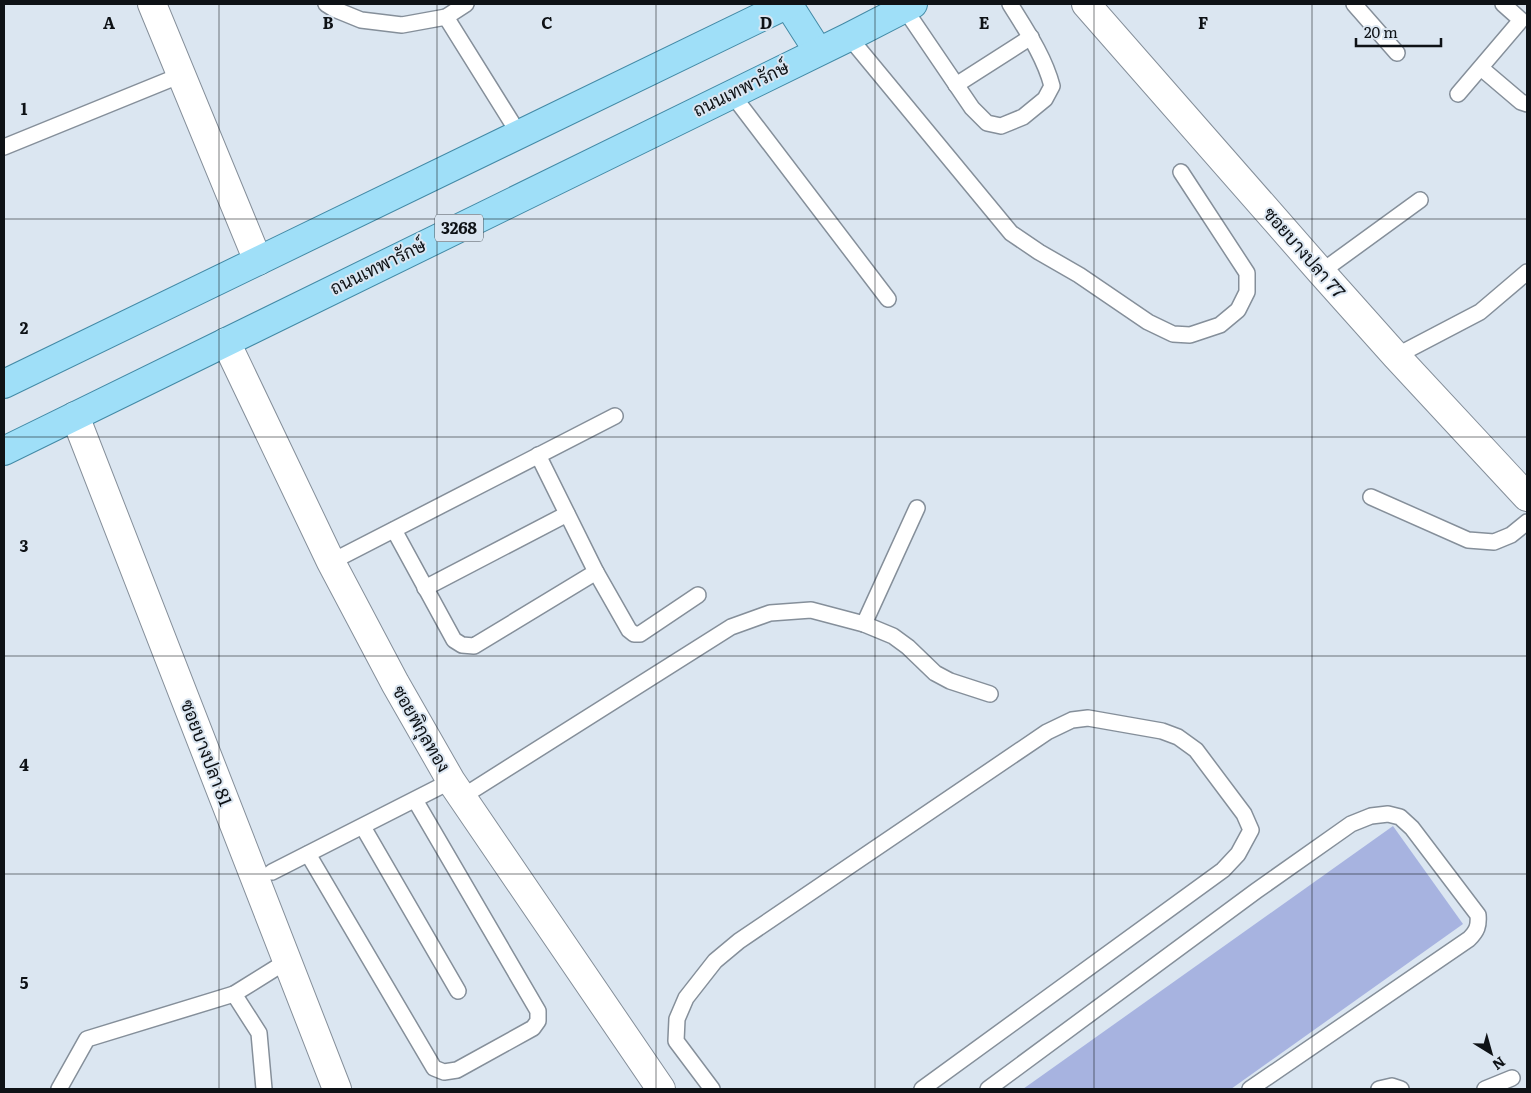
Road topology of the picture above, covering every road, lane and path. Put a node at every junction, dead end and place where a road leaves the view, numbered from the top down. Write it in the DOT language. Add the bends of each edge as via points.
graph roads {
  1 [pos="152,4"];
  2 [pos="326,4"];
  3 [pos="466,4"];
  4 [pos="788,4"];
  5 [pos="1010,4"];
  6 [pos="1086,4"];
  7 [pos="1354,4"];
  8 [pos="1503,4"];
  9 [pos="908,6"];
  10 [pos="446,17"];
  11 [pos="1524,22"];
  12 [pos="849,36"];
  13 [pos="1031,37"];
  14 [pos="818,51"];
  15 [pos="1397,53"];
  16 [pos="1481,68"];
  17 [pos="181,75"];
  18 [pos="956,86"];
  19 [pos="731,93"];
  20 [pos="1458,94"];
  21 [pos="1527,104"];
  22 [pos="519,134"];
  23 [pos="4,147"];
  24 [pos="1181,172"];
  25 [pos="1420,200"];
  26 [pos="258,261"];
  27 [pos="1321,272"];
  28 [pos="1527,272"];
  29 [pos="888,299"];
  30 [pos="226,342"];
  31 [pos="1396,356"];
  32 [pos="5,378"];
  33 [pos="74,416"];
  34 [pos="615,416"];
  35 [pos="4,451"];
  36 [pos="538,455"];
  37 [pos="1371,497"];
  38 [pos="1527,497"];
  39 [pos="917,508"];
  40 [pos="566,514"];
  41 [pos="1527,522"];
  42 [pos="394,530"];
  43 [pos="331,562"];
  44 [pos="596,572"];
  45 [pos="425,588"];
  46 [pos="698,595"];
  47 [pos="864,624"];
  48 [pos="990,694"];
  49 [pos="457,789"];
  50 [pos="415,800"];
  51 [pos="363,827"];
  52 [pos="308,854"];
  53 [pos="272,872"];
  54 [pos="287,961"];
  55 [pos="458,990"];
  56 [pos="234,994"];
  57 [pos="1512,1078"];
  58 [pos="655,1087"];
  59 [pos="59,1089"];
  60 [pos="264,1089"];
  61 [pos="337,1089"];
  62 [pos="712,1089"];
  63 [pos="922,1089"];
  64 [pos="988,1089"];
  65 [pos="1250,1089"];
  66 [pos="1379,1089"];
  67 [pos="1401,1089"];
  68 [pos="1485,1089"];
  1 -- 17 [label="street"];
  2 -- 10 [label="lane" via="361,20 402,25"];
  3 -- 10 [label="lane"];
  4 -- 14 [label="main road"];
  4 -- 22 [label="main road"];
  5 -- 13 [label="lane"];
  6 -- 27 [label="street, ซอยบางปลา 77"];
  7 -- 15 [label="lane"];
  8 -- 11 [label="lane"];
  9 -- 12 [label="main road, ถนนเทพารักษ์ / 3268"];
  9 -- 18 [label="lane"];
  10 -- 22 [label="lane"];
  11 -- 16 [label="lane"];
  12 -- 14 [label="main road, ถนนเทพารักษ์ / 3268"];
  12 -- 24 [label="lane" via="1011,232 1148,322 1173,334 1190,335 1220,325 1238,310 1247,292 1247,273"];
  13 -- 18 [label="lane"];
  13 -- 18 [label="lane" via="1048,69 1052,86 1045,99 1024,117 1001,126 987,123"];
  14 -- 19 [label="main road, ถนนเทพารักษ์ / 3268"];
  16 -- 20 [label="lane"];
  16 -- 21 [label="lane"];
  17 -- 23 [label="lane"];
  17 -- 26 [label="street"];
  19 -- 29 [label="lane"];
  19 -- 30 [label="main road, ถนนเทพารักษ์ / 3268"];
  22 -- 26 [label="main road"];
  25 -- 27 [label="lane"];
  26 -- 32 [label="main road"];
  27 -- 31 [label="street, ซอยบางปลา 77"];
  28 -- 31 [label="lane" via="1480,312"];
  30 -- 33 [label="main road, ถนนเทพารักษ์ / 3268"];
  30 -- 43 [label="street, ซอยพิกุลทอง"];
  31 -- 38 [label="street, ซอยบางปลา 77"];
  33 -- 35 [label="main road, ถนนเทพารักษ์ / 3268"];
  33 -- 54 [label="street, ซอยบางปลา 81"];
  34 -- 36 [label="lane"];
  36 -- 40 [label="lane"];
  36 -- 42 [label="lane"];
  37 -- 41 [label="lane" via="1468,540 1494,542 1511,535"];
  39 -- 47 [label="lane"];
  40 -- 44 [label="lane"];
  40 -- 45 [label="lane"];
  42 -- 43 [label="lane"];
  42 -- 45 [label="lane"];
  43 -- 49 [label="street, ซอยพิกุลทอง" via="395,683"];
  44 -- 45 [label="lane" via="474,646 454,640"];
  44 -- 46 [label="lane" via="634,634 640,634"];
  47 -- 48 [label="lane" via="893,636 950,681"];
  47 -- 49 [label="lane" via="811,610 770,613 731,627"];
  49 -- 50 [label="lane"];
  49 -- 58 [label="street, ซอยพิกุลทอง"];
  50 -- 51 [label="lane"];
  50 -- 52 [label="lane" via="538,1011 538,1020 533,1028 457,1070 444,1072 434,1068"];
  51 -- 52 [label="lane"];
  51 -- 55 [label="lane"];
  52 -- 53 [label="lane"];
  54 -- 56 [label="lane"];
  54 -- 61 [label="street, ซอยบางปลา 81"];
  56 -- 59 [label="lane" via="87,1039"];
  56 -- 60 [label="lane" via="259,1033"];
  57 -- 68 [label="lane"];
  62 -- 63 [label="lane" via="676,1041 677,1020 686,998 715,962 739,941 1047,732 1072,720 1088,718 1162,731 1178,737 1196,750 1244,814 1251,830 1238,854 1223,870"];
  64 -- 65 [label="lane" via="1351,824 1372,816 1388,814 1400,817 1412,828 1478,915 1476,932"];
  66 -- 67 [label="lane" via="1392,1086"];
}
